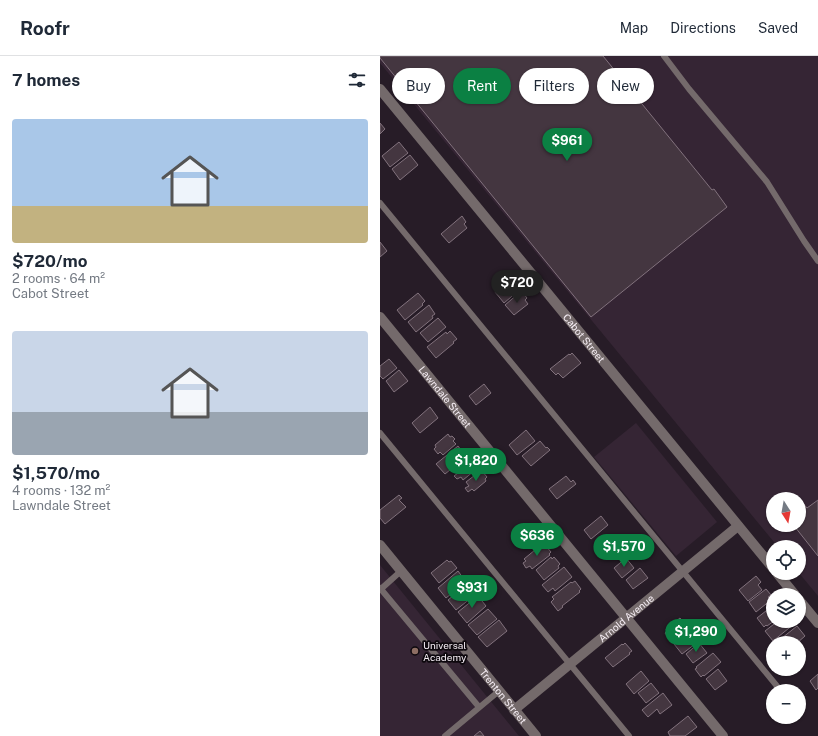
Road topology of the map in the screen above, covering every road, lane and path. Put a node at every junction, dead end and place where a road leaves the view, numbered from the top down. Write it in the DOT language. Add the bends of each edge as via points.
graph roads {
  1 [pos="664,56"];
  2 [pos="380,89"];
  3 [pos="380,203"];
  4 [pos="818,262"];
  5 [pos="380,317"];
  6 [pos="380,433"];
  7 [pos="738,526"];
  8 [pos="380,545"];
  9 [pos="766,560"];
  10 [pos="401,571"];
  11 [pos="683,571"];
  12 [pos="783,580"];
  13 [pos="380,588"];
  14 [pos="789,588"];
  15 [pos="806,608"];
  16 [pos="626,618"];
  17 [pos="818,623"];
  18 [pos="570,664"];
  19 [pos="775,684"];
  20 [pos="499,691"];
  21 [pos="479,707"];
  22 [pos="514,710"];
  23 [pos="445,736"];
  24 [pos="536,736"];
  25 [pos="629,736"];
  26 [pos="723,736"];
  1 -- 4 [label="lane" via="767,182"];
  2 -- 7 [label="street, Cabot Street"];
  3 -- 11 [label="lane"];
  5 -- 16 [label="street, Lawndale Street"];
  6 -- 18 [label="lane"];
  7 -- 9 [label="street, Cabot Street"];
  7 -- 11 [label="street, Arnold Avenue"];
  8 -- 10 [label="street, Trenton Street"];
  10 -- 13 [label="lane"];
  10 -- 20 [label="street, Trenton Street"];
  11 -- 16 [label="street, Arnold Avenue"];
  11 -- 19 [label="lane"];
  12 -- 14 [label="street"];
  13 -- 21 [label="lane"];
  15 -- 17 [label="street"];
  16 -- 18 [label="street, Arnold Avenue"];
  16 -- 26 [label="street, Lawndale Street"];
  18 -- 22 [label="street, Arnold Avenue"];
  18 -- 25 [label="lane"];
  20 -- 21 [label="lane"];
  20 -- 22 [label="street, Trenton Street"];
  21 -- 23 [label="lane"];
  22 -- 24 [label="street, Trenton Street"];
}
